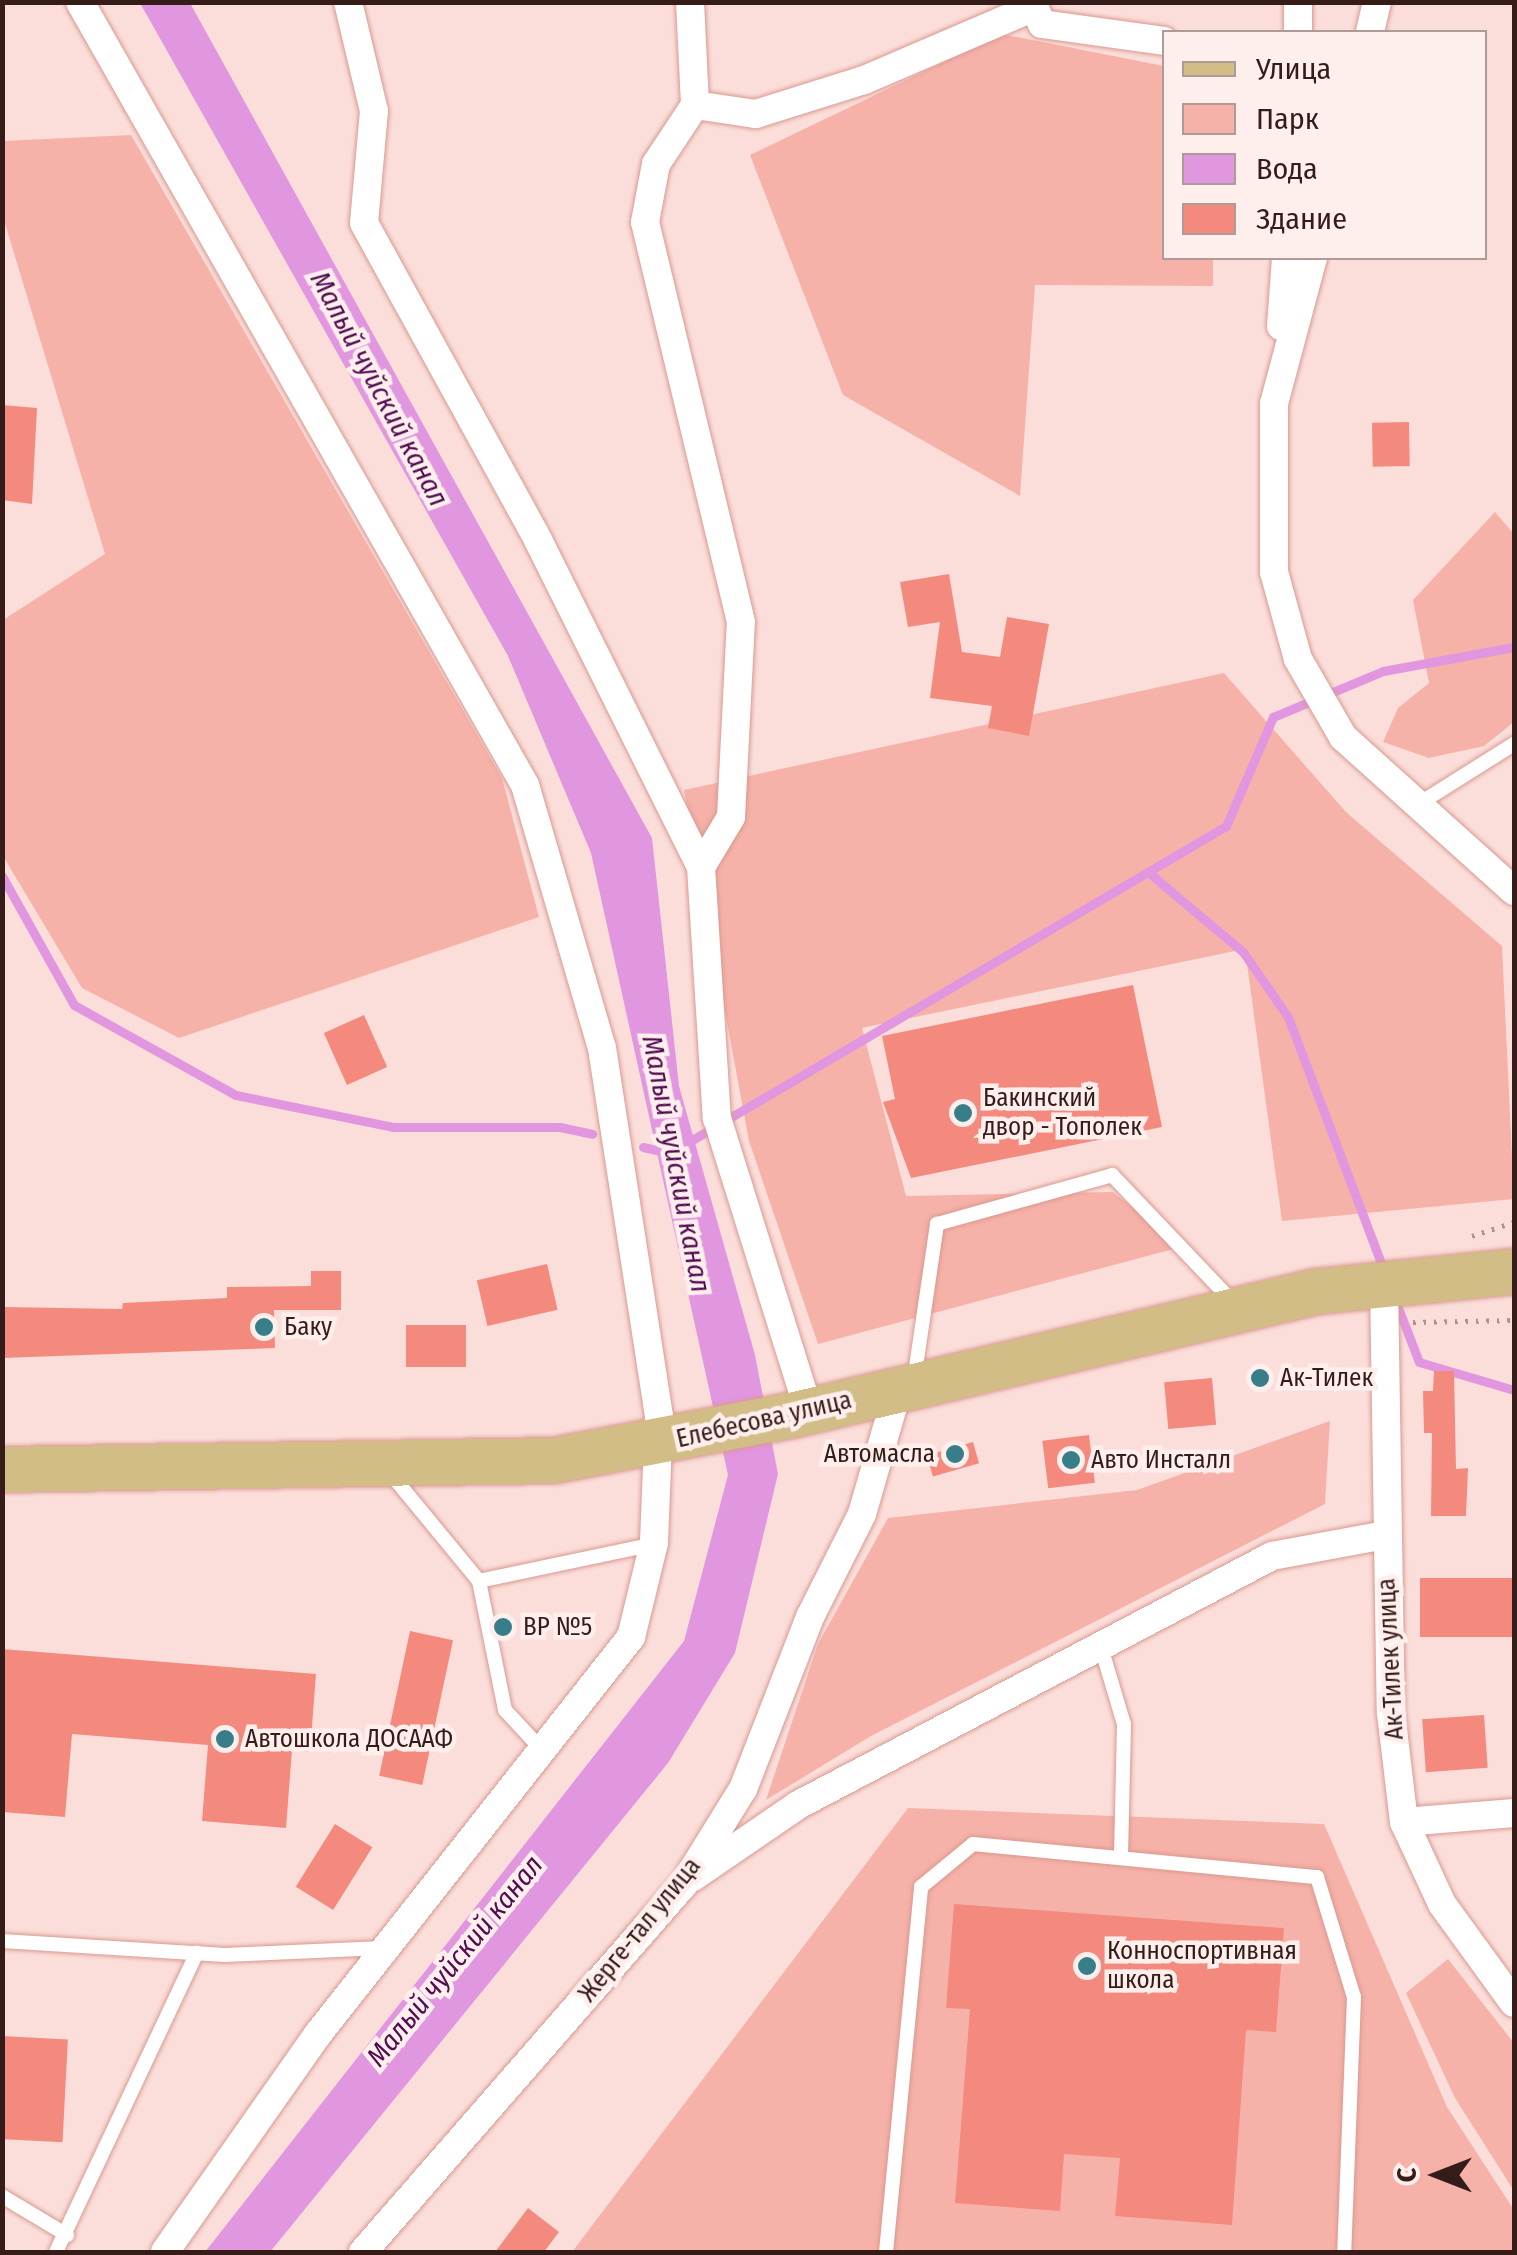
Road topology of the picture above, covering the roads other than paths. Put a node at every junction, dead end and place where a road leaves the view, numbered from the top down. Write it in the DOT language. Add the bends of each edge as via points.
graph roads {
  1 [pos="80,2"];
  2 [pos="348,2"];
  3 [pos="690,2"];
  4 [pos="1298,2"];
  5 [pos="1377,2"];
  6 [pos="1033,5"];
  7 [pos="1298,30"];
  8 [pos="1370,30"];
  9 [pos="1162,41"];
  10 [pos="695,106"];
  11 [pos="1286,260"];
  12 [pos="1312,260"];
  13 [pos="1274,404"];
  14 [pos="1514,744"];
  15 [pos="1416,805"];
  16 [pos="701,867"];
  17 [pos="1514,891"];
  18 [pos="1514,1271"];
  19 [pos="1384,1282"];
  20 [pos="1240,1309"];
  21 [pos="906,1388"];
  22 [pos="802,1413"];
  23 [pos="665,1442"];
  24 [pos="381,1463"];
  25 [pos="2,1468"];
  26 [pos="1385,1534"];
  27 [pos="654,1544"];
  28 [pos="479,1581"];
  29 [pos="1101,1647"];
  30 [pos="542,1750"];
  31 [pos="1514,1813"];
  32 [pos="1404,1822"];
  33 [pos="1121,1854"];
  34 [pos="684,1884"];
  35 [pos="2,1941"];
  36 [pos="388,1948"];
  37 [pos="197,1953"];
  38 [pos="1514,2004"];
  39 [pos="2,2196"];
  40 [pos="66,2235"];
  41 [pos="56,2252"];
  42 [pos="165,2252"];
  43 [pos="363,2252"];
  44 [pos="886,2252"];
  45 [pos="1344,2252"];
  1 -- 23 [label="street" via="526,786 602,1048"];
  2 -- 16 [label="street" via="374,110 364,223 538,540"];
  3 -- 10 [label="street"];
  4 -- 7 [label="street"];
  5 -- 8 [label="street"];
  6 -- 9 [label="street" via="1042,24"];
  6 -- 10 [label="street" via="864,80 756,114"];
  10 -- 16 [label="street" via="656,164 646,222 740,622 731,817"];
  11 -- 13 [label="street"];
  12 -- 13 [label="street"];
  13 -- 15 [label="street" via="1274,572 1298,658 1342,736"];
  14 -- 15 [label="lane"];
  15 -- 17 [label="street"];
  16 -- 22 [label="street" via="717,1118"];
  18 -- 19 [label="main road, Елебесова улица"];
  19 -- 20 [label="main road, Елебесова улица"];
  19 -- 26 [label="street, Ак-Тилек улица"];
  20 -- 21 [label="main road, Елебесова улица"];
  20 -- 21 [label="lane" via="1112,1175 937,1224"];
  21 -- 22 [label="main road, Елебесова улица"];
  21 -- 34 [label="street, Жерге-тал улица" via="862,1514 810,1616 743,1789"];
  22 -- 23 [label="main road, Елебесова улица"];
  23 -- 24 [label="main road, Елебесова улица" via="554,1460"];
  23 -- 27 [label="street"];
  24 -- 25 [label="main road, Елебесова улица"];
  24 -- 28 [label="lane"];
  26 -- 29 [label="street" via="1272,1556"];
  26 -- 32 [label="street, Ак-Тилек улица"];
  27 -- 28 [label="lane"];
  27 -- 30 [label="street" via="632,1637"];
  28 -- 30 [label="lane" via="506,1710"];
  29 -- 33 [label="lane" via="1124,1724"];
  29 -- 34 [label="street" via="798,1805"];
  30 -- 36 [label="street"];
  31 -- 32 [label="street"];
  32 -- 38 [label="street, Ак-Тилек улица" via="1442,1904"];
  33 -- 44 [label="lane" via="973,1844 921,1887"];
  33 -- 45 [label="lane" via="1316,1877 1354,1997"];
  34 -- 43 [label="street, Жерге-тал улица"];
  35 -- 37 [label="lane"];
  36 -- 37 [label="lane"];
  36 -- 42 [label="street"];
  37 -- 40 [label="lane"];
  39 -- 40 [label="lane"];
  40 -- 41 [label="lane"];
}
